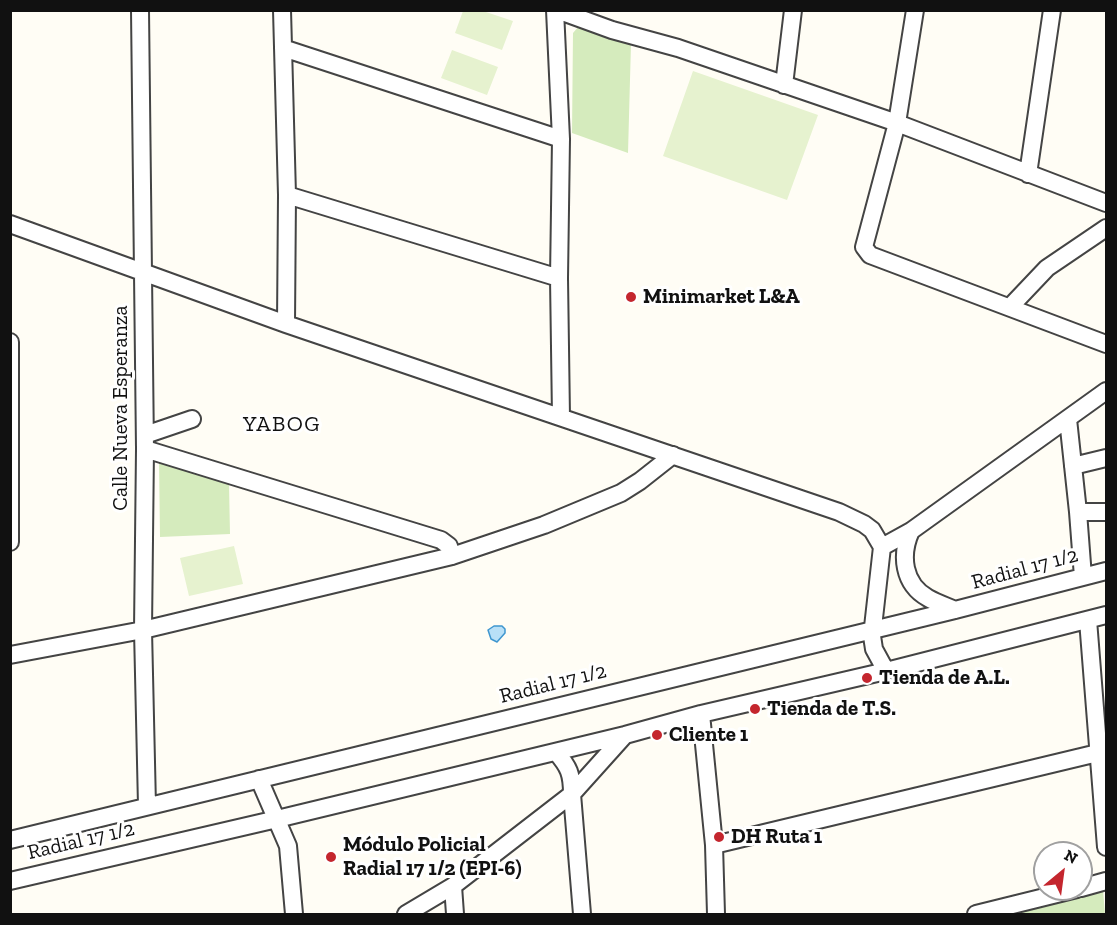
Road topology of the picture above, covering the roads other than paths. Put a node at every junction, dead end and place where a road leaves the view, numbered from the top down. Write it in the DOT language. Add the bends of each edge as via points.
graph roads {
  1 [pos="140,10"];
  2 [pos="282,10"];
  3 [pos="556,10"];
  4 [pos="793,10"];
  5 [pos="915,10"];
  6 [pos="1052,10"];
  7 [pos="283,48"];
  8 [pos="784,85"];
  9 [pos="897,123"];
  10 [pos="561,139"];
  11 [pos="1028,174"];
  12 [pos="287,195"];
  13 [pos="1107,203"];
  14 [pos="10,224"];
  15 [pos="1107,228"];
  16 [pos="143,273"];
  17 [pos="559,278"];
  18 [pos="1010,307"];
  19 [pos="286,324"];
  20 [pos="10,342"];
  21 [pos="1107,344"];
  22 [pos="11,355"];
  23 [pos="1107,392"];
  24 [pos="561,417"];
  25 [pos="192,419"];
  26 [pos="1068,419"];
  27 [pos="145,442"];
  28 [pos="673,455"];
  29 [pos="1107,458"];
  30 [pos="1073,466"];
  31 [pos="1078,512"];
  32 [pos="1107,512"];
  33 [pos="11,518"];
  34 [pos="911,531"];
  35 [pos="10,542"];
  36 [pos="882,547"];
  37 [pos="452,556"];
  38 [pos="1107,572"];
  39 [pos="1083,577"];
  40 [pos="955,610"];
  41 [pos="1107,615"];
  42 [pos="1088,620"];
  43 [pos="874,629"];
  44 [pos="143,630"];
  45 [pos="10,655"];
  46 [pos="886,671"];
  47 [pos="701,714"];
  48 [pos="625,735"];
  49 [pos="556,752"];
  50 [pos="1103,752"];
  51 [pos="259,779"];
  52 [pos="572,794"];
  53 [pos="147,806"];
  54 [pos="277,819"];
  55 [pos="10,840"];
  56 [pos="714,845"];
  57 [pos="1107,847"];
  58 [pos="10,881"];
  59 [pos="453,885"];
  60 [pos="1033,900"];
  61 [pos="294,915"];
  62 [pos="406,915"];
  63 [pos="455,915"];
  64 [pos="582,915"];
  65 [pos="716,915"];
  66 [pos="976,915"];
  1 -- 16 [label="street, Calle Nueva Esperanza"];
  2 -- 7 [label="street"];
  3 -- 8 [label="street"];
  3 -- 10 [label="street"];
  4 -- 8 [label="street"];
  5 -- 9 [label="street"];
  6 -- 11 [label="street"];
  7 -- 10 [label="street"];
  7 -- 12 [label="street"];
  8 -- 9 [label="street"];
  9 -- 11 [label="street"];
  9 -- 18 [label="street" via="864,248 870,255"];
  10 -- 17 [label="street"];
  11 -- 13 [label="street"];
  12 -- 17 [label="street"];
  12 -- 19 [label="street"];
  14 -- 16 [label="street"];
  15 -- 18 [label="street" via="1047,268"];
  16 -- 19 [label="street"];
  16 -- 27 [label="street, Calle Nueva Esperanza"];
  17 -- 24 [label="street"];
  18 -- 21 [label="street"];
  19 -- 24 [label="street"];
  20 -- 22 [label="street"];
  22 -- 33 [label="street"];
  23 -- 26 [label="street"];
  24 -- 28 [label="street"];
  25 -- 27 [label="street"];
  26 -- 30 [label="street"];
  26 -- 34 [label="street"];
  27 -- 37 [label="street" via="441,540 449,546"];
  27 -- 44 [label="street, Calle Nueva Esperanza"];
  28 -- 36 [label="street" via="839,512 864,524"];
  28 -- 37 [label="street" via="621,493 544,525"];
  29 -- 30 [label="street"];
  30 -- 31 [label="street"];
  31 -- 32 [label="street"];
  31 -- 39 [label="street"];
  33 -- 35 [label="street"];
  34 -- 36 [label="street"];
  34 -- 40 [label="street" via="904,555 910,580 918,591"];
  36 -- 43 [label="street"];
  37 -- 44 [label="street"];
  38 -- 39 [label="street, Radial 17 1/2"];
  39 -- 40 [label="street, Radial 17 1/2"];
  40 -- 43 [label="street, Radial 17 1/2"];
  41 -- 42 [label="street, Radial 17 1/2"];
  42 -- 46 [label="street, Radial 17 1/2"];
  42 -- 50 [label="street"];
  43 -- 46 [label="street" via="874,649"];
  43 -- 51 [label="street, Radial 17 1/2"];
  44 -- 45 [label="street"];
  44 -- 53 [label="street, Calle Nueva Esperanza"];
  46 -- 47 [label="street, Radial 17 1/2"];
  47 -- 48 [label="street, Radial 17 1/2"];
  47 -- 56 [label="street"];
  48 -- 49 [label="street, Radial 17 1/2"];
  48 -- 52 [label="street"];
  49 -- 52 [label="street" via="572,778"];
  49 -- 54 [label="street, Radial 17 1/2"];
  50 -- 56 [label="street"];
  50 -- 57 [label="street"];
  51 -- 53 [label="street, Radial 17 1/2"];
  51 -- 54 [label="street"];
  52 -- 59 [label="street"];
  52 -- 64 [label="street"];
  53 -- 55 [label="street, Radial 17 1/2"];
  54 -- 58 [label="street, Radial 17 1/2"];
  54 -- 61 [label="street" via="288,846"];
  56 -- 65 [label="street"];
  59 -- 62 [label="street"];
  59 -- 63 [label="street"];
  60 -- 66 [label="street"];
}
